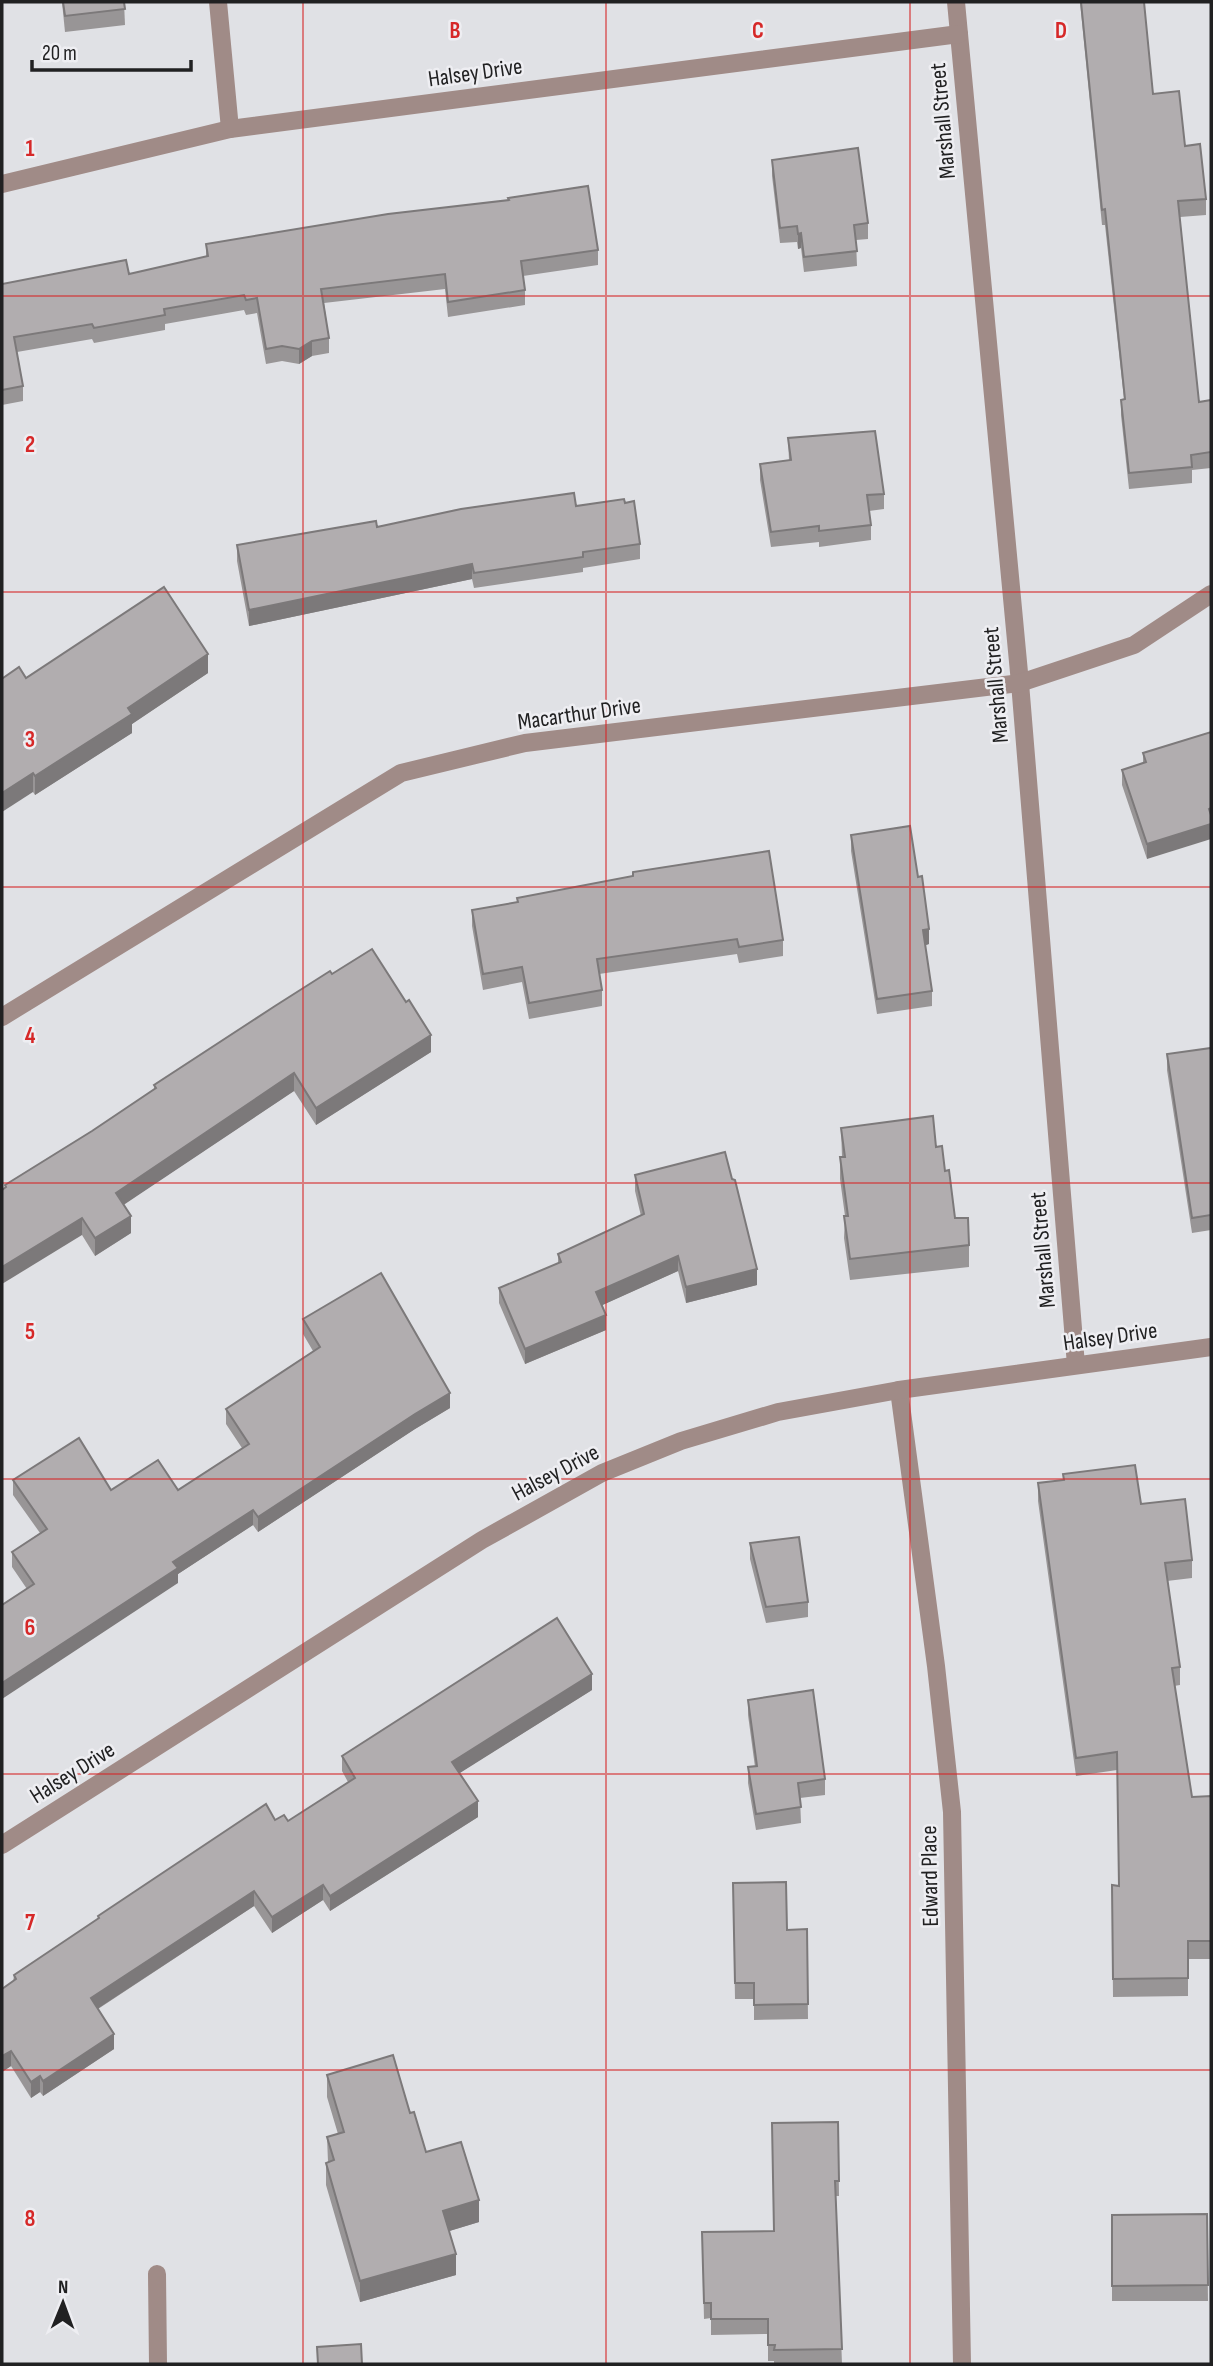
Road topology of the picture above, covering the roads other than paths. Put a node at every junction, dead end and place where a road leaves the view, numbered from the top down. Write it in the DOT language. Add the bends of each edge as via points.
graph roads {
  1 [pos="218,2"];
  2 [pos="956,2"];
  3 [pos="959,34"];
  4 [pos="230,129"];
  5 [pos="2,184"];
  6 [pos="1211,594"];
  7 [pos="1020,683"];
  8 [pos="2,1017"];
  9 [pos="1211,1347"];
  10 [pos="1076,1365"];
  11 [pos="899,1390"];
  12 [pos="2,1845"];
  13 [pos="157,2274"];
  14 [pos="158,2364"];
  15 [pos="962,2364"];
  1 -- 4 [label="street"];
  2 -- 3 [label="street, Marshall Street"];
  3 -- 4 [label="street, Halsey Drive"];
  3 -- 7 [label="street, Marshall Street"];
  4 -- 5 [label="street, Halsey Drive"];
  6 -- 7 [label="street, Macarthur Drive" via="1134,645"];
  7 -- 8 [label="street, Macarthur Drive" via="525,743 401,773"];
  7 -- 10 [label="street, Marshall Street"];
  9 -- 10 [label="street, Halsey Drive"];
  10 -- 11 [label="street, Halsey Drive"];
  11 -- 12 [label="street, Halsey Drive" via="778,1412 681,1441 602,1473 482,1540"];
  11 -- 15 [label="street, Edward Place" via="953,1812"];
  13 -- 14 [label="street"];
}
